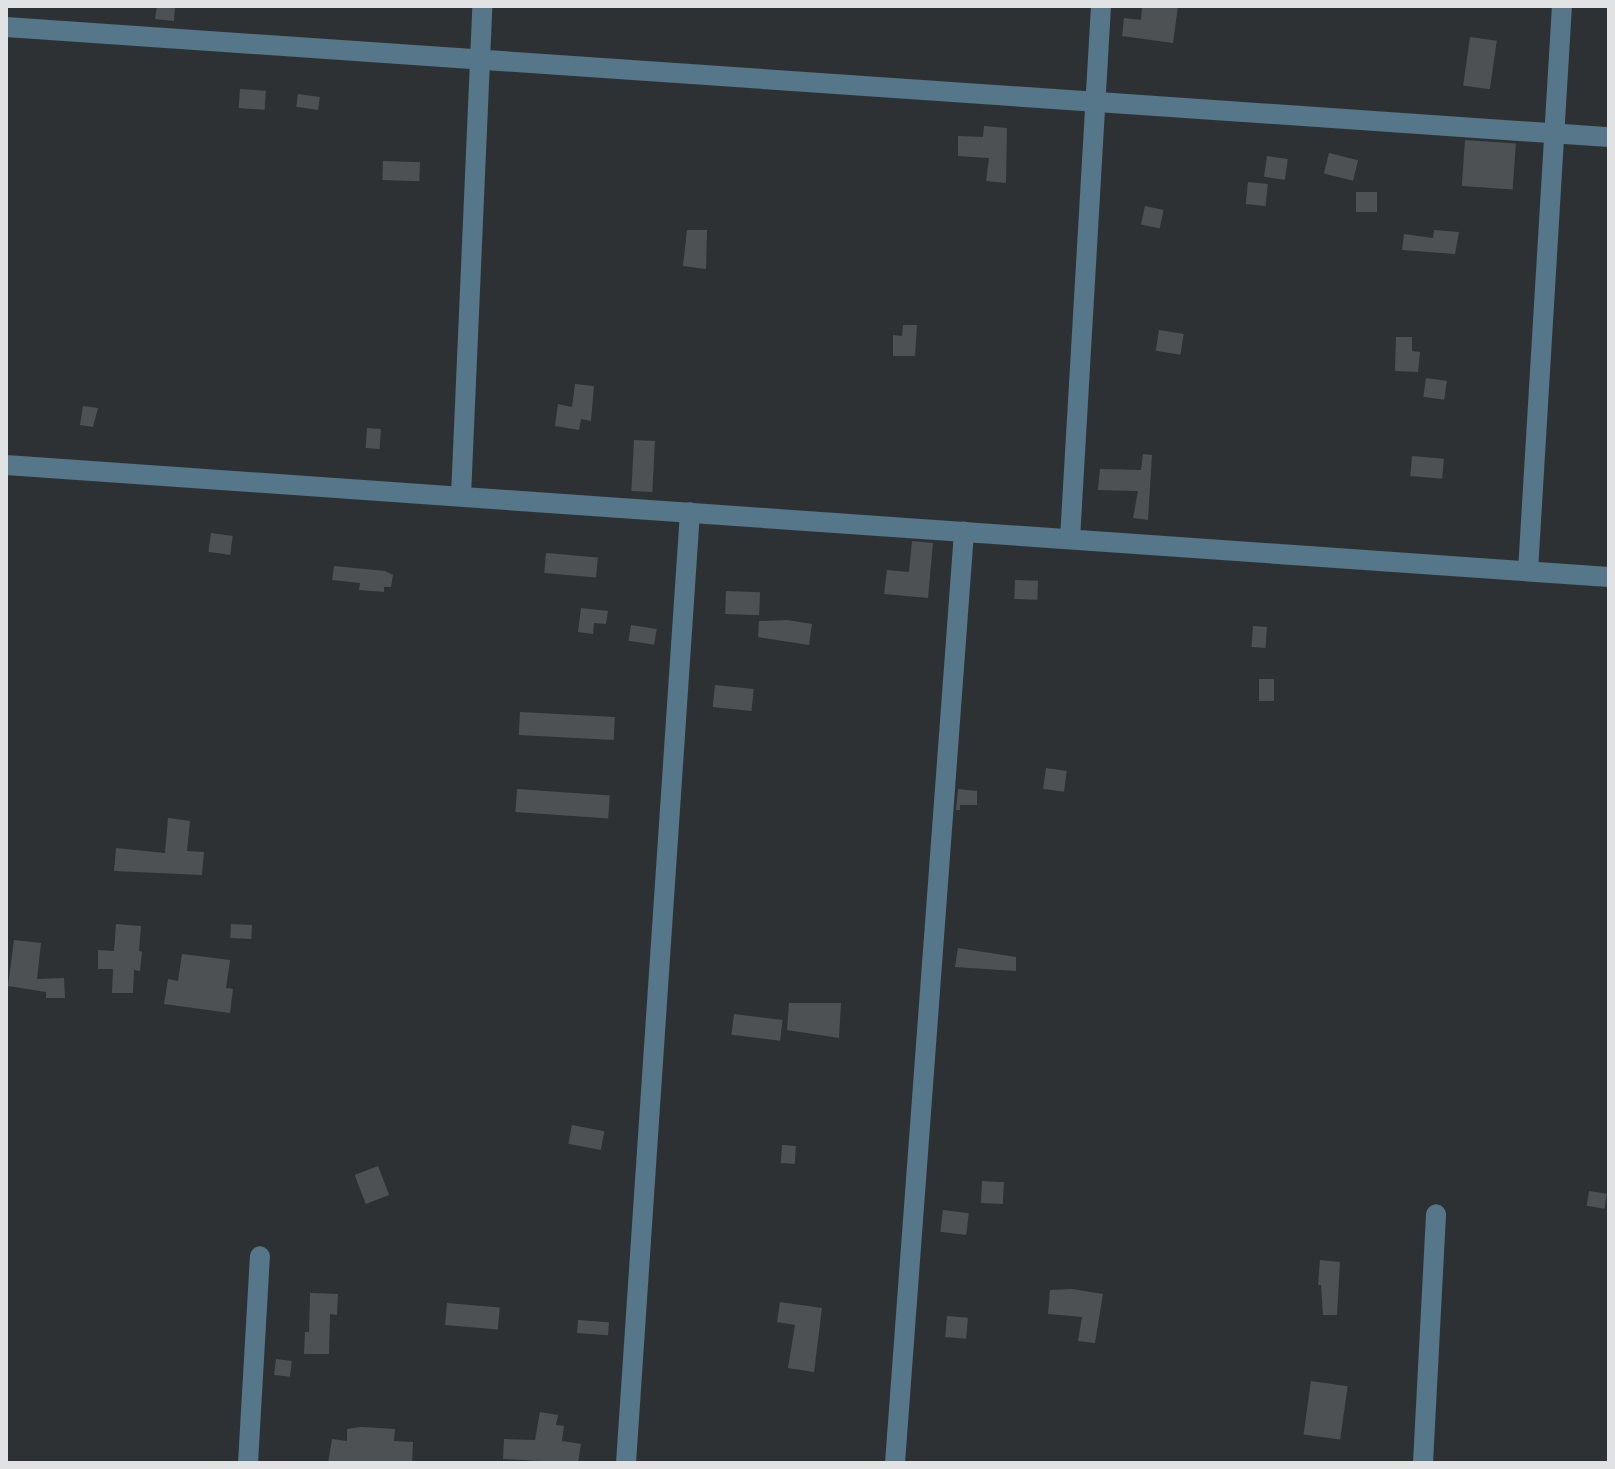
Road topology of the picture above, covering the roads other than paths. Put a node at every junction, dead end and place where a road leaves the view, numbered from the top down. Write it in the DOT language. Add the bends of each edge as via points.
graph roads {
  1 [pos="482,6"];
  2 [pos="1101,6"];
  3 [pos="1562,6"];
  4 [pos="6,27"];
  5 [pos="479,59"];
  6 [pos="1095,102"];
  7 [pos="1554,134"];
  8 [pos="1609,137"];
  9 [pos="6,465"];
  10 [pos="461,496"];
  11 [pos="690,512"];
  12 [pos="964,532"];
  13 [pos="1070,539"];
  14 [pos="1528,571"];
  15 [pos="1609,577"];
  16 [pos="1436,1214"];
  17 [pos="260,1256"];
  18 [pos="248,1463"];
  19 [pos="626,1463"];
  20 [pos="895,1463"];
  21 [pos="1423,1463"];
  1 -- 5 [label="street"];
  2 -- 6 [label="street"];
  3 -- 7 [label="street"];
  4 -- 5 [label="street"];
  5 -- 6 [label="street"];
  5 -- 10 [label="street"];
  6 -- 7 [label="street"];
  6 -- 13 [label="street"];
  7 -- 8 [label="street"];
  7 -- 14 [label="street"];
  9 -- 10 [label="street"];
  10 -- 11 [label="street"];
  11 -- 12 [label="street"];
  11 -- 19 [label="street"];
  12 -- 13 [label="street"];
  12 -- 20 [label="street"];
  13 -- 14 [label="street"];
  14 -- 15 [label="street"];
  16 -- 21 [label="street"];
  17 -- 18 [label="street"];
}
